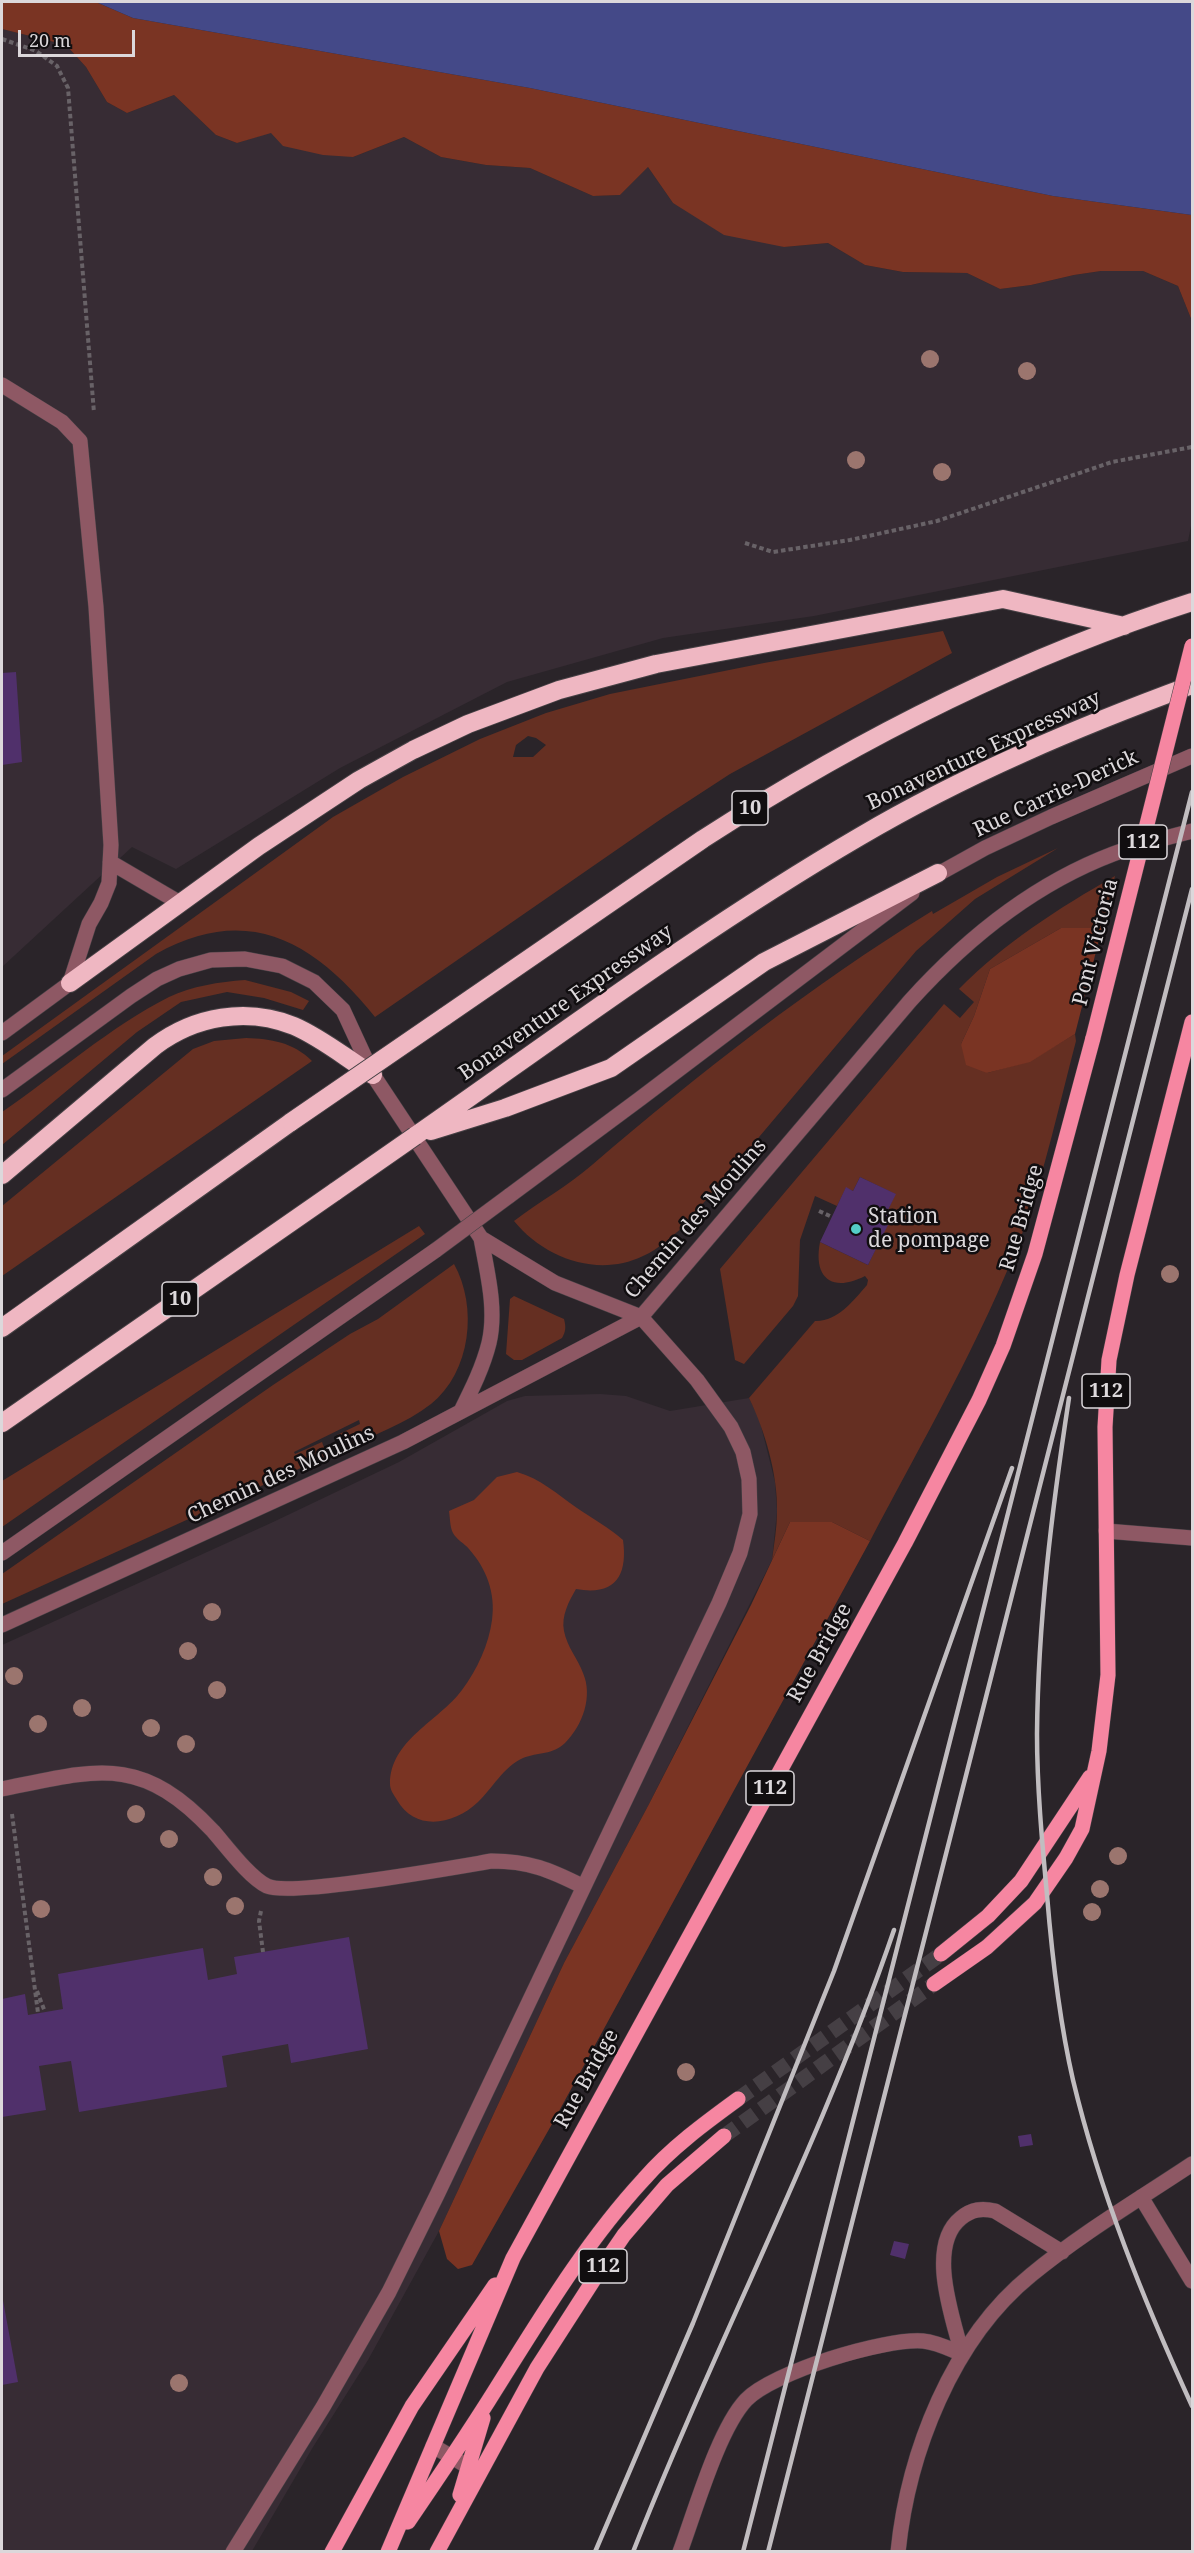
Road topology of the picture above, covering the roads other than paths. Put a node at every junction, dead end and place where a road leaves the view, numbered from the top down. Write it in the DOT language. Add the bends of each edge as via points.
graph roads {
  1 [pos="2,385"];
  2 [pos="1192,602"];
  3 [pos="1124,626"];
  4 [pos="1192,646"];
  5 [pos="1192,685"];
  6 [pos="1192,756"];
  7 [pos="1192,831"];
  8 [pos="110,862"];
  9 [pos="938,873"];
  10 [pos="180,903"];
  11 [pos="70,983"];
  12 [pos="1192,1022"];
  13 [pos="2,1033"];
  14 [pos="1093,1038"];
  15 [pos="373,1075"];
  16 [pos="2,1090"];
  17 [pos="415,1136"];
  18 [pos="2,1175"];
  19 [pos="482,1238"];
  20 [pos="641,1317"];
  21 [pos="2,1328"];
  22 [pos="461,1411"];
  23 [pos="2,1423"];
  24 [pos="1106,1531"];
  25 [pos="1192,1538"];
  26 [pos="2,1553"];
  27 [pos="2,1625"];
  28 [pos="1094,1769"];
  29 [pos="5,1788"];
  30 [pos="582,1886"];
  31 [pos="941,1954"];
  32 [pos="934,1984"];
  33 [pos="738,2099"];
  34 [pos="724,2136"];
  35 [pos="1192,2164"];
  36 [pos="1141,2197"];
  37 [pos="1062,2252"];
  38 [pos="513,2258"];
  39 [pos="1192,2281"];
  40 [pos="962,2354"];
  41 [pos="489,2401"];
  42 [pos="510,2417"];
  43 [pos="476,2441"];
  44 [pos="433,2446"];
  45 [pos="452,2456"];
  46 [pos="474,2469"];
  47 [pos="233,2552"];
  48 [pos="332,2552"];
  49 [pos="388,2552"];
  50 [pos="437,2552"];
  51 [pos="680,2552"];
  52 [pos="898,2552"];
  1 -- 8 [label="street" via="62,422 80,441 96,607"];
  2 -- 3 [label="highway, 10"];
  3 -- 10 [label="highway" via="1003,599 656,664 587,681 515,705 413,750 320,804"];
  3 -- 21 [label="highway, 10, bridge" via="938,706 743,812 291,1122"];
  4 -- 14 [label="main road, Pont Victoria / 112, bridge"];
  5 -- 17 [label="highway, Bonaventure Expressway / 10" via="1056,739 859,837 684,948"];
  6 -- 9 [label="street, Rue Carrie-Derick" via="1061,812"];
  7 -- 20 [label="street, Chemin des Moulins" via="1113,854 1060,879 999,918 954,955 910,1001"];
  8 -- 10 [label="street"];
  8 -- 11 [label="street" via="108,883 89,924"];
  9 -- 17 [label="highway" via="764,962 611,1068 506,1108"];
  9 -- 26 [label="street, Rue Carrie-Derick, bridge" via="435,1250"];
  10 -- 11 [label="highway"];
  11 -- 13 [label="street"];
  12 -- 24 [label="main road, 112" via="1109,1359"];
  14 -- 38 [label="main road, Rue Bridge / 112" via="1035,1254 1003,1346 979,1400 905,1543"];
  15 -- 16 [label="street" via="343,1010 328,993 282,966 227,958 195,963 158,979"];
  15 -- 18 [label="highway" via="309,1034 279,1021 244,1016 207,1020 178,1030 155,1046"];
  15 -- 19 [label="street"];
  17 -- 23 [label="highway, Bonaventure Expressway / 10, bridge"];
  19 -- 20 [label="street" via="555,1282"];
  19 -- 22 [label="street" via="492,1325 484,1361"];
  20 -- 22 [label="street, Chemin des Moulins"];
  20 -- 30 [label="street" via="697,1380 731,1427 749,1479 750,1514 740,1553 719,1603"];
  22 -- 27 [label="street, Chemin des Moulins" via="403,1442"];
  24 -- 25 [label="street"];
  24 -- 28 [label="main road, 112" via="1108,1675"];
  28 -- 31 [label="main road, 112" via="1021,1881 988,1916"];
  28 -- 32 [label="main road, 112" via="1082,1829 1039,1897 1006,1931"];
  29 -- 30 [label="street" via="82,1773 136,1776 180,1801 256,1879 278,1889 513,1861 534,1864"];
  30 -- 47 [label="street" via="388,2292 323,2407"];
  33 -- 41 [label="main road, Rue Bridge / 112" via="664,2159 623,2203 574,2269"];
  34 -- 42 [label="main road, Rue Bridge / 112" via="667,2185 624,2235 580,2298"];
  35 -- 36 [label="street"];
  36 -- 37 [label="street"];
  36 -- 39 [label="street"];
  37 -- 40 [label="street" via="1029,2276"];
  37 -- 40 [label="street" via="995,2211 969,2211 959,2219 950,2231 943,2269"];
  38 -- 44 [label="main road, Rue Bridge / 112"];
  38 -- 48 [label="main road, Rue Bridge / 112" via="412,2406"];
  40 -- 51 [label="street" via="924,2341 891,2343 816,2365 755,2393 738,2411 718,2451"];
  40 -- 52 [label="street" via="924,2441"];
  41 -- 43 [label="main road, Rue Bridge / 112"];
  41 -- 45 [label="main road, Rue Bridge / 112"];
  42 -- 43 [label="main road, Rue Bridge / 112"];
  42 -- 46 [label="main road, Rue Bridge / 112"];
  43 -- 45 [label="main road, Rue Bridge / 112"];
  43 -- 46 [label="main road, Rue Bridge / 112"];
  44 -- 45 [label="street"];
  44 -- 49 [label="main road, Rue Bridge / 112"];
  45 -- 46 [label="street"];
  45 -- 49 [label="main road, Rue Bridge / 112"];
  46 -- 50 [label="main road, Rue Bridge / 112"];
}
